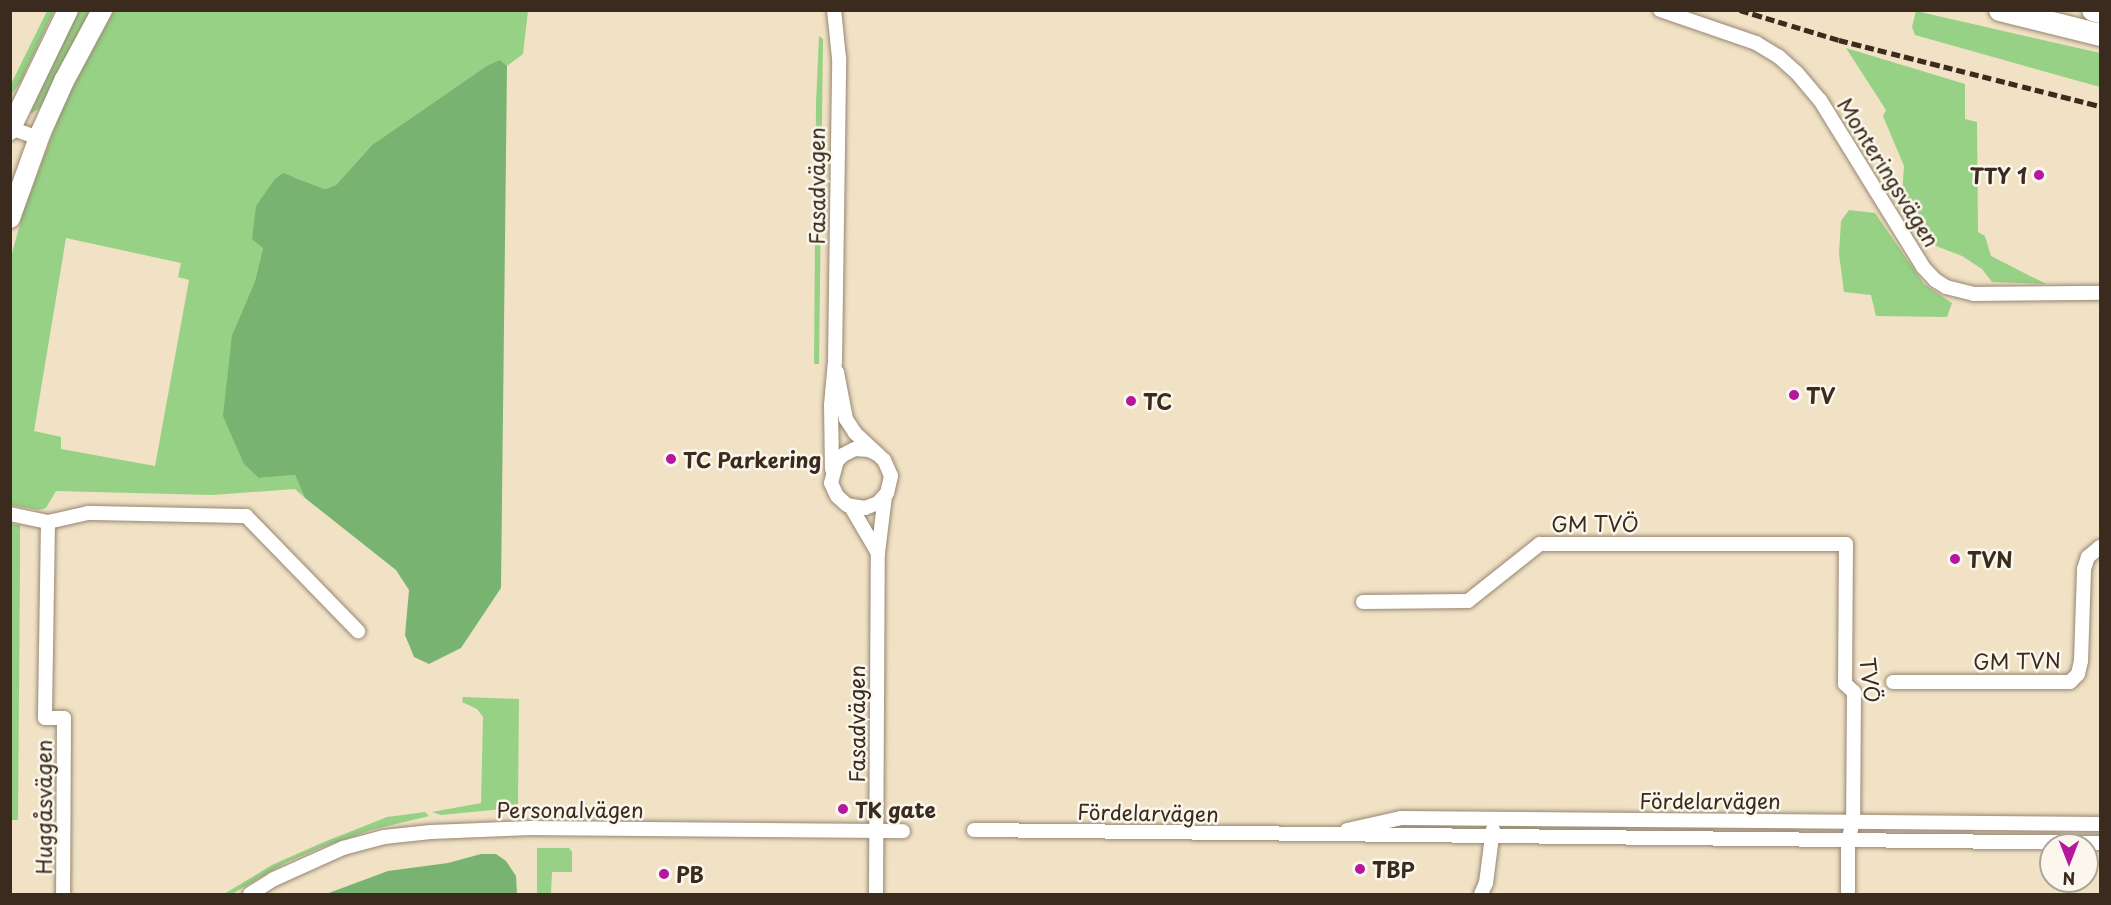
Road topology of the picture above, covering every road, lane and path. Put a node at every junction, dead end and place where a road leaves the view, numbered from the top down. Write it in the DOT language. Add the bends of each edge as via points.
graph roads {
  1 [pos="68,10"];
  2 [pos="102,10"];
  3 [pos="834,10"];
  4 [pos="1660,10"];
  5 [pos="2000,10"];
  6 [pos="2092,10"];
  7 [pos="2100,12"];
  8 [pos="2100,35"];
  9 [pos="11,129"];
  10 [pos="39,138"];
  11 [pos="10,218"];
  12 [pos="2100,293"];
  13 [pos="835,361"];
  14 [pos="877,454"];
  15 [pos="832,470"];
  16 [pos="885,496"];
  17 [pos="851,507"];
  18 [pos="10,514"];
  19 [pos="48,522"];
  20 [pos="1846,544"];
  21 [pos="2100,547"];
  22 [pos="878,553"];
  23 [pos="1363,602"];
  24 [pos="358,631"];
  25 [pos="1893,682"];
  26 [pos="1493,820"];
  27 [pos="1853,822"];
  28 [pos="2100,824"];
  29 [pos="974,830"];
  30 [pos="877,831"];
  31 [pos="903,831"];
  32 [pos="1321,835"];
  33 [pos="1494,837"];
  34 [pos="1848,841"];
  35 [pos="2100,843"];
  36 [pos="63,894"];
  37 [pos="250,894"];
  38 [pos="876,894"];
  39 [pos="1481,894"];
  40 [pos="1848,894"];
  1 -- 9 [label="street"];
  2 -- 10 [label="street"];
  3 -- 13 [label="street, Fasadvägen" via="839,58"];
  4 -- 12 [label="street, Monteringsvägen" via="1756,43 1797,73 1820,100 1923,267 1935,280 1974,294"];
  5 -- 8 [label="main road"];
  6 -- 7 [label="main road"];
  9 -- 10 [label="street"];
  10 -- 11 [label="street"];
  13 -- 14 [label="street, Fasadvägen" via="846,419"];
  13 -- 15 [label="street, Fasadvägen"];
  14 -- 15 [label="street" via="865,449 851,451"];
  14 -- 16 [label="street, Fasadvägen" via="890,472"];
  15 -- 17 [label="street, Fasadvägen" via="834,492"];
  16 -- 17 [label="street" via="870,507"];
  16 -- 22 [label="street, Fasadvägen"];
  17 -- 22 [label="street, Fasadvägen"];
  18 -- 19 [label="street"];
  19 -- 24 [label="street" via="88,513 246,516"];
  19 -- 36 [label="street, Huggåsvägen" via="45,718 64,718"];
  20 -- 23 [label="street, GM TVÖ" via="1540,544 1468,601"];
  20 -- 27 [label="street, TVÖ" via="1845,684 1854,693"];
  21 -- 25 [label="street, GM TVN" via="2088,557 2084,569 2081,661 2078,674 2070,682"];
  22 -- 30 [label="street, Fasadvägen"];
  26 -- 27 [label="street, Fördelarvägen"];
  26 -- 32 [label="street, Fördelarvägen" via="1401,818"];
  26 -- 33 [label="street"];
  27 -- 28 [label="street, Fördelarvägen"];
  27 -- 34 [label="street, TVÖ"];
  29 -- 32 [label="street, Fördelarvägen"];
  30 -- 31 [label="street, Personalvägen"];
  30 -- 37 [label="street, Personalvägen" via="531,828 431,832 384,837 343,848"];
  30 -- 38 [label="street, Fasadvägen"];
  32 -- 33 [label="street, Fördelarvägen"];
  33 -- 34 [label="street, Fördelarvägen"];
  33 -- 39 [label="street"];
  34 -- 35 [label="street, Fördelarvägen"];
  34 -- 40 [label="street, TVÖ"];
}
